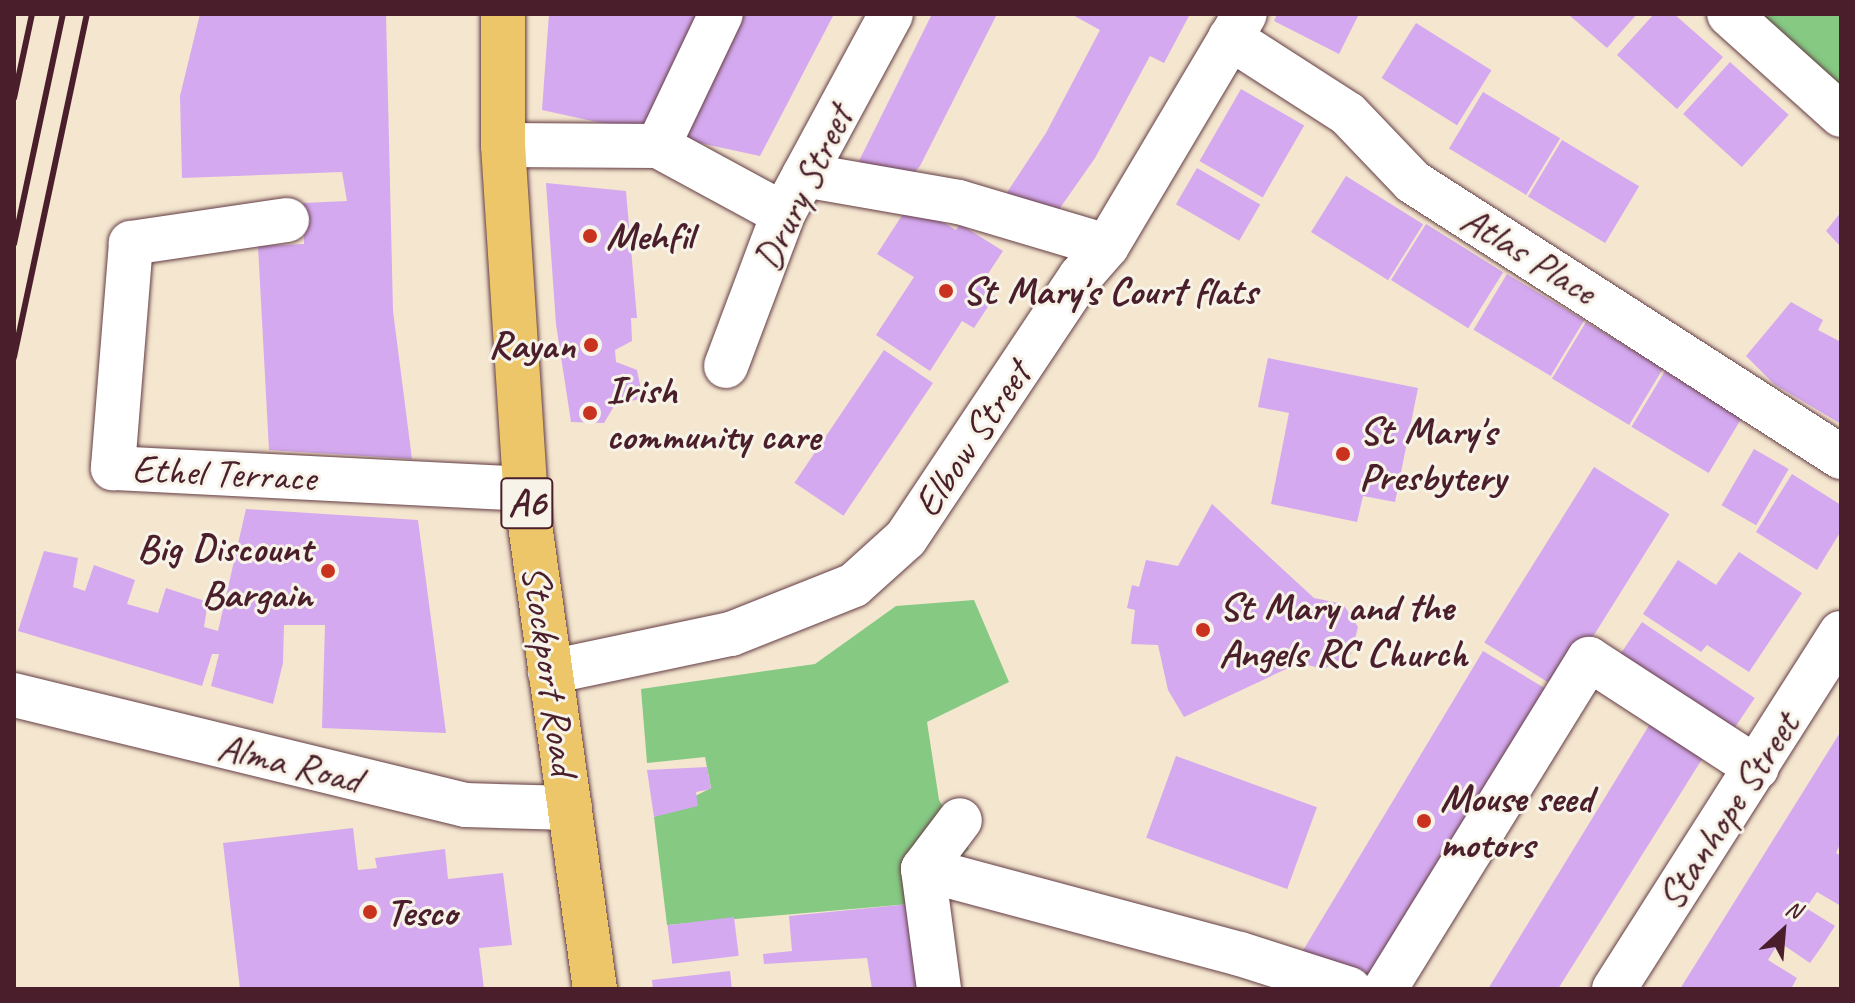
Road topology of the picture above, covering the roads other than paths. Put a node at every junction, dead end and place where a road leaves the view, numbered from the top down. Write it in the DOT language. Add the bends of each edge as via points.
graph roads {
  1 [pos="503,14"];
  2 [pos="721,14"];
  3 [pos="891,14"];
  4 [pos="1729,14"];
  5 [pos="1238,26"];
  6 [pos="1841,115"];
  7 [pos="503,145"];
  8 [pos="658,146"];
  9 [pos="804,175"];
  10 [pos="783,214"];
  11 [pos="287,220"];
  12 [pos="1107,246"];
  13 [pos="726,366"];
  14 [pos="1841,457"];
  15 [pos="525,489"];
  16 [pos="1841,633"];
  17 [pos="550,672"];
  18 [pos="14,695"];
  19 [pos="1757,768"];
  20 [pos="570,808"];
  21 [pos="960,820"];
  22 [pos="923,869"];
  23 [pos="595,989"];
  24 [pos="939,989"];
  25 [pos="1350,989"];
  26 [pos="1385,989"];
  27 [pos="1614,989"];
  1 -- 7 [label="highway, Stockport Road / A6"];
  2 -- 8 [label="street"];
  3 -- 9 [label="street, Drury Street"];
  4 -- 6 [label="street"];
  5 -- 12 [label="street, Elbow Street"];
  5 -- 14 [label="street, Atlas Place" via="1348,114 1413,182"];
  7 -- 8 [label="street"];
  7 -- 15 [label="highway, Stockport Road / A6"];
  8 -- 10 [label="street"];
  9 -- 10 [label="street, Drury Street"];
  9 -- 12 [label="street" via="959,202"];
  10 -- 13 [label="street, Drury Street"];
  11 -- 15 [label="street, Ethel Terrace" via="131,243 113,468"];
  12 -- 17 [label="street, Elbow Street" via="1080,277 906,538 854,585 731,634"];
  15 -- 17 [label="highway, Stockport Road / A6"];
  16 -- 19 [label="street, Stanhope Street"];
  17 -- 20 [label="highway, Stockport Road / A6"];
  18 -- 20 [label="street, Alma Road" via="465,805"];
  19 -- 26 [label="street" via="1589,659"];
  19 -- 27 [label="street, Stanhope Street"];
  20 -- 23 [label="highway, Stockport Road / A6"];
  21 -- 22 [label="street"];
  22 -- 24 [label="street"];
  22 -- 25 [label="street"];
}
